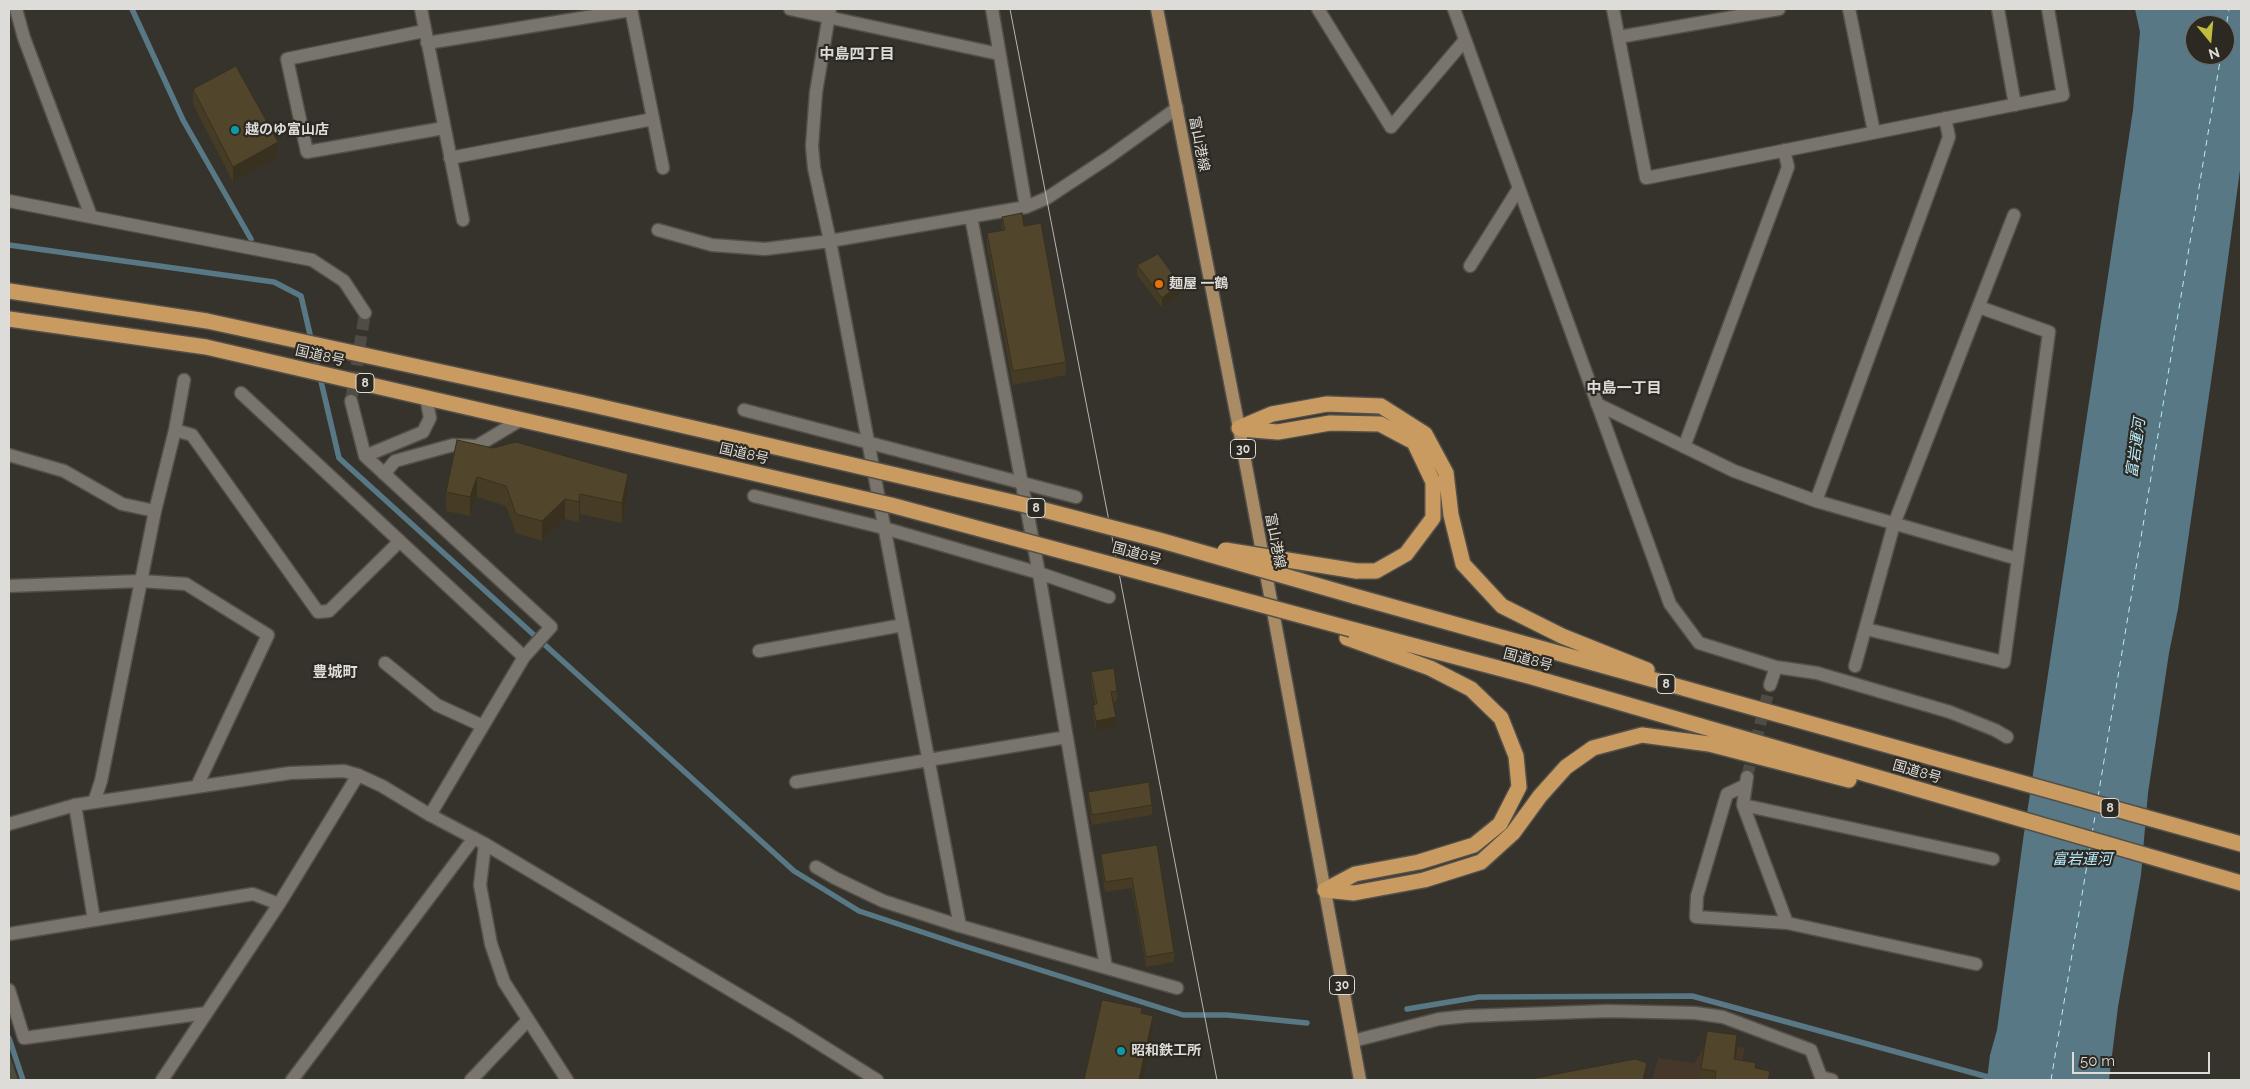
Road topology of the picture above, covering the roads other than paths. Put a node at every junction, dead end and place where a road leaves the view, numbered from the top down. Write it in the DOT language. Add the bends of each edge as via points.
graph roads {
  1 [pos="16,9"];
  2 [pos="421,9"];
  3 [pos="631,9"];
  4 [pos="790,9"];
  5 [pos="992,9"];
  6 [pos="1157,9"];
  7 [pos="1318,9"];
  8 [pos="1454,9"];
  9 [pos="1613,9"];
  10 [pos="1779,9"];
  11 [pos="1849,9"];
  12 [pos="1998,9"];
  13 [pos="2048,9"];
  14 [pos="829,13"];
  15 [pos="426,37"];
  16 [pos="1619,37"];
  17 [pos="1465,40"];
  18 [pos="999,54"];
  19 [pos="2015,105"];
  20 [pos="1177,108"];
  21 [pos="1945,118"];
  22 [pos="653,119"];
  23 [pos="444,128"];
  24 [pos="1874,132"];
  25 [pos="1784,150"];
  26 [pos="450,158"];
  27 [pos="663,168"];
  28 [pos="1519,188"];
  29 [pos="9,201"];
  30 [pos="1026,207"];
  31 [pos="2014,215"];
  32 [pos="91,216"];
  33 [pos="971,217"];
  34 [pos="462,220"];
  35 [pos="658,230"];
  36 [pos="830,242"];
  37 [pos="1470,266"];
  38 [pos="9,291"];
  39 [pos="1979,307"];
  40 [pos="364,313"];
  41 [pos="9,319"];
  42 [pos="184,380"];
  43 [pos="241,393"];
  44 [pos="426,397"];
  45 [pos="351,401"];
  46 [pos="1597,404"];
  47 [pos="744,410"];
  48 [pos="522,418"];
  49 [pos="1239,428"];
  50 [pos="175,430"];
  51 [pos="868,442"];
  52 [pos="1684,446"];
  53 [pos="9,455"];
  54 [pos="365,456"];
  55 [pos="384,474"];
  56 [pos="1022,482"];
  57 [pos="754,496"];
  58 [pos="1076,497"];
  59 [pos="1816,501"];
  60 [pos="155,512"];
  61 [pos="1894,524"];
  62 [pos="884,528"];
  63 [pos="1159,540"];
  64 [pos="400,541"];
  65 [pos="2018,559"];
  66 [pos="1039,573"];
  67 [pos="141,581"];
  68 [pos="9,586"];
  69 [pos="1109,597"];
  70 [pos="903,625"];
  71 [pos="1866,629"];
  72 [pos="1349,633"];
  73 [pos="759,651"];
  74 [pos="524,657"];
  75 [pos="385,662"];
  76 [pos="1855,666"];
  77 [pos="1776,667"];
  78 [pos="1770,685"];
  79 [pos="1723,700"];
  80 [pos="483,726"];
  81 [pos="1067,737"];
  82 [pos="2007,737"];
  83 [pos="928,760"];
  84 [pos="358,775"];
  85 [pos="796,782"];
  86 [pos="197,786"];
  87 [pos="1946,798"];
  88 [pos="94,802"];
  89 [pos="75,805"];
  90 [pos="1743,805"];
  91 [pos="430,815"];
  92 [pos="9,824"];
  93 [pos="479,841"];
  94 [pos="2241,844"];
  95 [pos="1993,859"];
  96 [pos="816,867"];
  97 [pos="2241,883"];
  98 [pos="1325,890"];
  99 [pos="279,904"];
  100 [pos="94,920"];
  101 [pos="1787,923"];
  102 [pos="960,926"];
  103 [pos="9,934"];
  104 [pos="1976,964"];
  105 [pos="1106,967"];
  106 [pos="1177,988"];
  107 [pos="9,990"];
  108 [pos="206,1013"];
  109 [pos="528,1020"];
  110 [pos="1353,1041"];
  111 [pos="162,1080"];
  112 [pos="292,1080"];
  113 [pos="471,1080"];
  114 [pos="567,1080"];
  115 [pos="877,1080"];
  116 [pos="1360,1080"];
  117 [pos="1832,1080"];
  1 -- 32 [label="street"];
  2 -- 15 [label="street"];
  3 -- 15 [label="street"];
  3 -- 22 [label="street"];
  4 -- 14 [label="street"];
  5 -- 18 [label="street"];
  6 -- 20 [label="main road, 富山港線 / 30"];
  7 -- 17 [label="street" via="1390,127"];
  8 -- 17 [label="street"];
  9 -- 16 [label="street"];
  10 -- 16 [label="street"];
  11 -- 24 [label="street"];
  12 -- 19 [label="street"];
  13 -- 19 [label="street" via="2063,95"];
  14 -- 18 [label="street"];
  14 -- 36 [label="street" via="816,92 812,146"];
  15 -- 23 [label="street"];
  15 -- 23 [label="street" via="287,59 307,152"];
  16 -- 25 [label="street" via="1646,178"];
  17 -- 28 [label="street"];
  18 -- 30 [label="street"];
  19 -- 21 [label="street"];
  20 -- 30 [label="street" via="1047,198"];
  20 -- 49 [label="main road, 富山港線 / 30"];
  21 -- 24 [label="street"];
  21 -- 59 [label="street" via="1949,137"];
  22 -- 26 [label="street"];
  22 -- 27 [label="street"];
  23 -- 26 [label="street"];
  24 -- 25 [label="street"];
  25 -- 52 [label="street" via="1788,167"];
  26 -- 34 [label="street"];
  28 -- 37 [label="street"];
  28 -- 46 [label="street"];
  29 -- 32 [label="street"];
  30 -- 33 [label="street"];
  31 -- 39 [label="street"];
  32 -- 40 [label="street" via="312,260 344,281"];
  33 -- 36 [label="street"];
  33 -- 56 [label="street"];
  35 -- 36 [label="street" via="712,245 765,249"];
  36 -- 51 [label="street"];
  38 -- 63 [label="highway, 国道8号 / 8, bridge" via="207,321 715,433 1025,505"];
  39 -- 61 [label="street"];
  39 -- 65 [label="street" via="2050,332"];
  41 -- 44 [label="highway, 国道8号 / 8" via="206,347"];
  42 -- 50 [label="street"];
  43 -- 64 [label="street"];
  44 -- 48 [label="highway, 国道8号 / 8"];
  44 -- 54 [label="street" via="430,418 423,432"];
  45 -- 54 [label="street"];
  46 -- 52 [label="street"];
  46 -- 77 [label="street" via="1670,604 1699,643"];
  47 -- 51 [label="street"];
  48 -- 55 [label="street" via="477,446 453,445 395,461"];
  48 -- 72 [label="highway, 国道8号 / 8, bridge" via="891,505 1149,574"];
  49 -- 63 [label="highway, bridge" via="1278,432 1330,423 1380,424 1414,442 1433,482 1433,518 1406,554 1376,570 1356,571"];
  49 -- 79 [label="highway" via="1272,414 1327,404 1381,406 1425,434 1446,473 1450,515 1462,564 1502,606 1562,636"];
  49 -- 98 [label="main road, 富山港線 / 30"];
  50 -- 60 [label="street"];
  50 -- 64 [label="street" via="192,435 318,612 329,611"];
  51 -- 56 [label="street"];
  51 -- 62 [label="street"];
  52 -- 59 [label="street" via="1734,471"];
  53 -- 60 [label="street" via="64,471 122,504"];
  54 -- 55 [label="street"];
  55 -- 74 [label="street" via="551,627"];
  56 -- 58 [label="street"];
  56 -- 66 [label="street"];
  57 -- 62 [label="street"];
  59 -- 61 [label="street"];
  60 -- 67 [label="street"];
  61 -- 65 [label="street"];
  61 -- 71 [label="street"];
  62 -- 66 [label="street"];
  62 -- 70 [label="street"];
  63 -- 79 [label="highway, 国道8号 / 8, bridge"];
  64 -- 74 [label="street"];
  65 -- 71 [label="street" via="2004,662"];
  66 -- 69 [label="street"];
  66 -- 81 [label="street"];
  67 -- 68 [label="street"];
  67 -- 86 [label="street" via="186,584 268,635"];
  67 -- 88 [label="street"];
  70 -- 73 [label="street"];
  70 -- 83 [label="street"];
  71 -- 76 [label="street"];
  72 -- 87 [label="highway, 国道8号 / 8" via="1532,677"];
  72 -- 98 [label="highway" via="1471,689 1501,718 1516,756 1519,787 1500,824 1474,846 1419,862 1355,874"];
  74 -- 80 [label="street"];
  75 -- 80 [label="street" via="437,705"];
  77 -- 78 [label="street"];
  77 -- 82 [label="street" via="1817,672 1950,712"];
  79 -- 94 [label="highway, 国道8号 / 8"];
  80 -- 91 [label="street"];
  81 -- 83 [label="street"];
  81 -- 105 [label="street"];
  83 -- 85 [label="street"];
  83 -- 102 [label="street"];
  84 -- 86 [label="street" via="344,771 290,773"];
  84 -- 91 [label="street"];
  84 -- 99 [label="street"];
  86 -- 88 [label="street"];
  87 -- 97 [label="highway, 国道8号 / 8"];
  87 -- 98 [label="highway" via="1862,783 1709,744 1642,735 1593,748 1566,767 1513,833 1481,862 1424,880 1354,893"];
  88 -- 89 [label="street"];
  89 -- 92 [label="street"];
  89 -- 100 [label="street"];
  90 -- 95 [label="street"];
  90 -- 101 [label="street"];
  90 -- 101 [label="street" via="1747,781 1727,794 1697,896 1696,917"];
  91 -- 93 [label="street"];
  93 -- 109 [label="street" via="480,885 491,944 504,982"];
  93 -- 112 [label="street"];
  93 -- 115 [label="street" via="792,1026"];
  96 -- 102 [label="street" via="884,901"];
  98 -- 110 [label="main road, 富山港線 / 30"];
  99 -- 100 [label="street" via="253,894"];
  99 -- 108 [label="street"];
  100 -- 103 [label="street"];
  101 -- 104 [label="street"];
  102 -- 105 [label="street"];
  105 -- 106 [label="street"];
  107 -- 108 [label="street" via="24,1038"];
  108 -- 111 [label="street"];
  109 -- 113 [label="street"];
  109 -- 114 [label="street"];
  110 -- 116 [label="main road, 富山港線 / 30"];
  110 -- 117 [label="street" via="1439,1019 1468,1016 1608,1011 1695,1013 1723,1017 1811,1050 1821,1077"];
}
